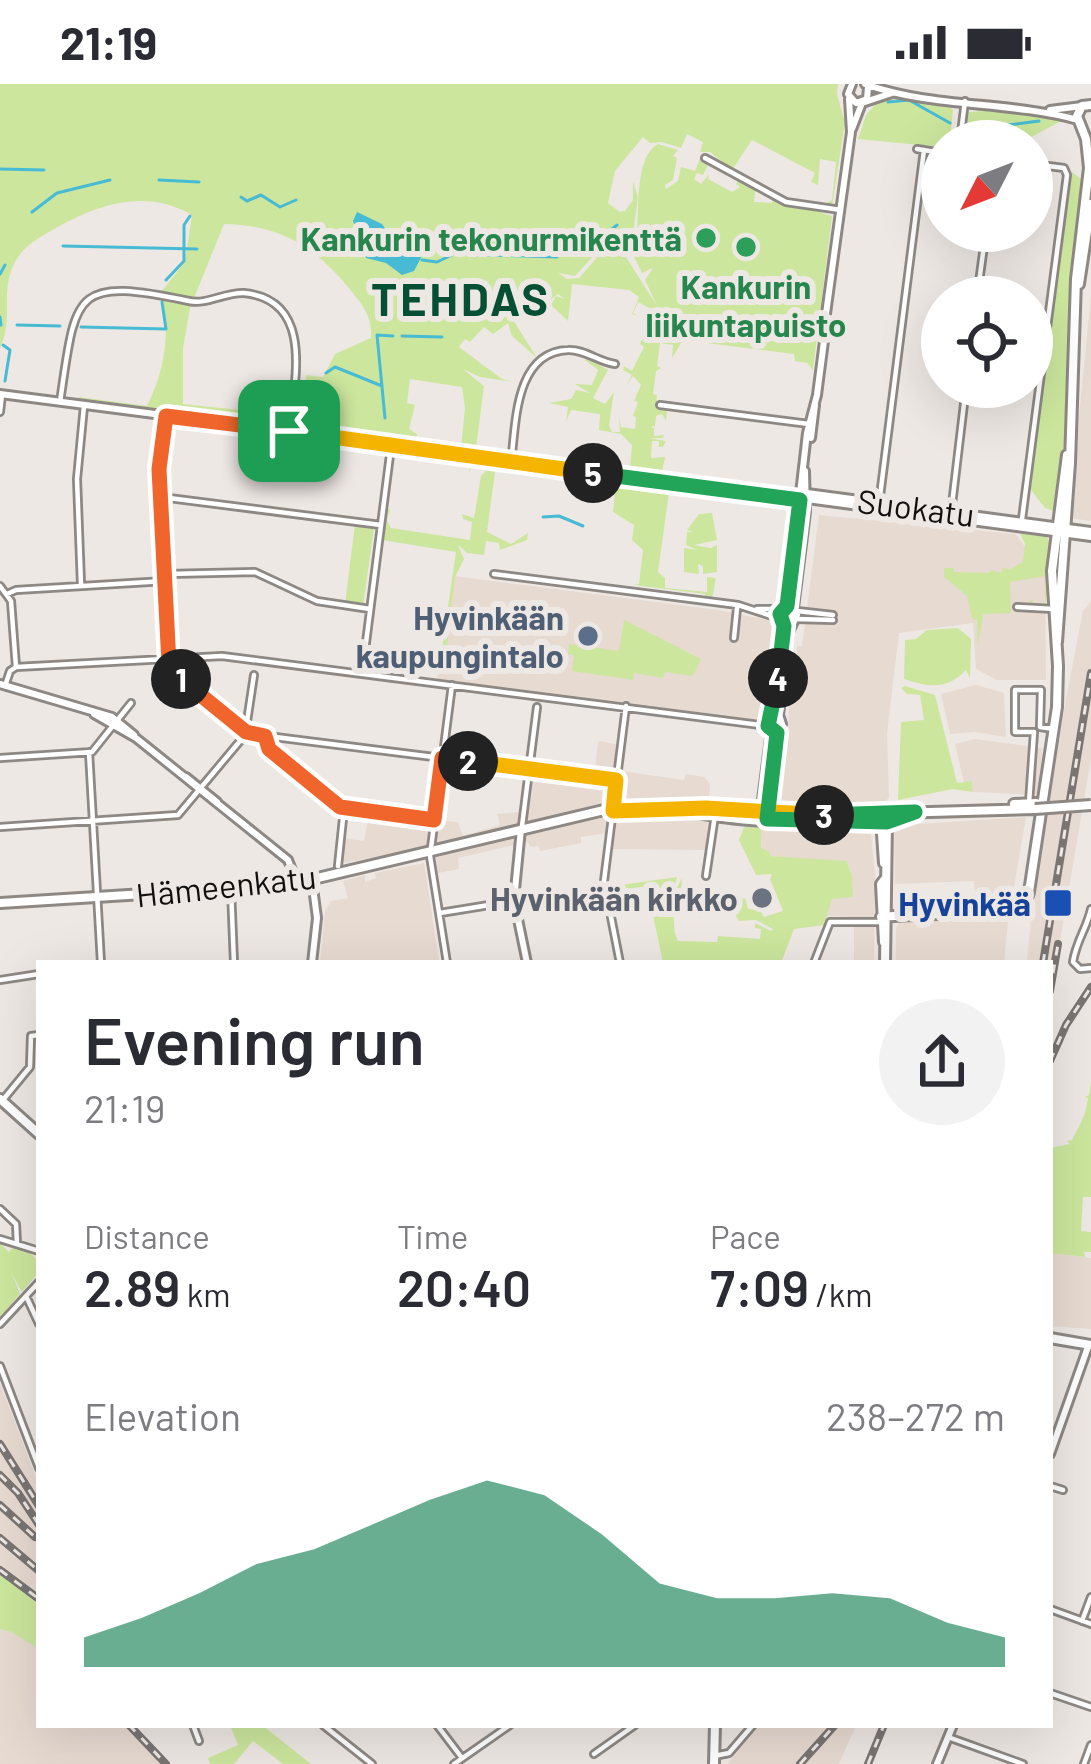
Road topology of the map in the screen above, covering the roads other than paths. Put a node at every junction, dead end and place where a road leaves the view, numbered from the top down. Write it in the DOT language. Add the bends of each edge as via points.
graph roads {
  1 [pos="866,84"];
  2 [pos="849,89"];
  3 [pos="895,92"];
  4 [pos="965,101"];
  5 [pos="864,102"];
  6 [pos="1088,104"];
  7 [pos="1044,110"];
  8 [pos="963,120"];
  9 [pos="1079,121"];
  10 [pos="1091,127"];
  11 [pos="851,132"];
  12 [pos="921,150"];
  13 [pos="705,158"];
  14 [pos="1053,167"];
  15 [pos="1090,168"];
  16 [pos="1091,204"];
  17 [pos="841,210"];
  18 [pos="1084,259"];
  19 [pos="615,364"];
  20 [pos="1,394"];
  21 [pos="60,403"];
  22 [pos="660,405"];
  23 [pos="84,406"];
  24 [pos="964,408"];
  25 [pos="0,412"];
  26 [pos="166,416"];
  27 [pos="812,425"];
  28 [pos="289,431"];
  29 [pos="392,447"];
  30 [pos="514,463"];
  31 [pos="160,497"];
  32 [pos="803,497"];
  33 [pos="879,506"];
  34 [pos="951,514"];
  35 [pos="1022,519"];
  36 [pos="381,524"];
  37 [pos="1060,528"];
  38 [pos="1091,534"];
  39 [pos="494,574"];
  40 [pos="165,578"];
  41 [pos="81,584"];
  42 [pos="0,586"];
  43 [pos="7,594"];
  44 [pos="737,605"];
  45 [pos="1017,608"];
  46 [pos="370,609"];
  47 [pos="1056,609"];
  48 [pos="789,615"];
  49 [pos="833,618"];
  50 [pos="734,638"];
  51 [pos="169,659"];
  52 [pos="16,667"];
  53 [pos="362,674"];
  54 [pos="254,675"];
  55 [pos="2,685"];
  56 [pos="452,686"];
  57 [pos="131,703"];
  58 [pos="626,706"];
  59 [pos="537,707"];
  60 [pos="776,715"];
  61 [pos="116,722"];
  62 [pos="1054,729"];
  63 [pos="772,730"];
  64 [pos="246,732"];
  65 [pos="265,736"];
  66 [pos="89,752"];
  67 [pos="0,758"];
  68 [pos="442,758"];
  69 [pos="529,769"];
  70 [pos="616,780"];
  71 [pos="200,790"];
  72 [pos="1091,805"];
  73 [pos="1032,806"];
  74 [pos="344,808"];
  75 [pos="613,811"];
  76 [pos="716,812"];
  77 [pos="764,816"];
  78 [pos="884,818"];
  79 [pos="434,820"];
  80 [pos="93,823"];
  81 [pos="0,827"];
  82 [pos="521,829"];
  83 [pos="430,851"];
  84 [pos="338,866"];
  85 [pos="706,876"];
  86 [pos="312,880"];
  87 [pos="297,883"];
  88 [pos="231,889"];
  89 [pos="557,894"];
  90 [pos="96,897"];
  91 [pos="514,900"];
  92 [pos="0,903"];
  93 [pos="1091,909"];
  94 [pos="440,913"];
  95 [pos="883,919"];
  96 [pos="1089,926"];
  97 [pos="101,960"];
  98 [pos="234,960"];
  99 [pos="312,960"];
  100 [pos="447,960"];
  101 [pos="526,960"];
  102 [pos="619,960"];
  103 [pos="815,960"];
  104 [pos="885,960"];
  105 [pos="1091,968"];
  106 [pos="36,974"];
  107 [pos="0,980"];
  108 [pos="36,1035"];
  109 [pos="1,1100"];
  110 [pos="36,1131"];
  111 [pos="0,1209"];
  112 [pos="0,1239"];
  113 [pos="17,1243"];
  114 [pos="36,1250"];
  115 [pos="36,1285"];
  116 [pos="26,1297"];
  117 [pos="36,1318"];
  118 [pos="0,1324"];
  119 [pos="1053,1338"];
  120 [pos="1090,1344"];
  121 [pos="0,1366"];
  122 [pos="1053,1446"];
  123 [pos="36,1460"];
  124 [pos="1053,1487"];
  125 [pos="1063,1490"];
  126 [pos="1091,1597"];
  127 [pos="1053,1611"];
  128 [pos="1082,1621"];
  129 [pos="1091,1624"];
  130 [pos="1053,1694"];
  131 [pos="1091,1707"];
  132 [pos="194,1728"];
  133 [pos="327,1728"];
  134 [pos="439,1728"];
  135 [pos="506,1728"];
  136 [pos="631,1728"];
  137 [pos="715,1728"];
  138 [pos="750,1728"];
  139 [pos="952,1728"];
  140 [pos="948,1736"];
  141 [pos="199,1741"];
  142 [pos="1091,1745"];
  143 [pos="594,1754"];
  144 [pos="462,1758"];
  145 [pos="714,1760"];
  146 [pos="1013,1762"];
  147 [pos="372,1764"];
  148 [pos="454,1764"];
  149 [pos="937,1764"];
  150 [pos="1023,1764"];
  151 [pos="1084,1764"];
  1 -- 3 [label="street"];
  1 -- 5 [label="street"];
  2 -- 5 [label="street"];
  2 -- 11 [label="street"];
  3 -- 4 [label="street"];
  3 -- 5 [label="street"];
  4 -- 7 [label="street"];
  4 -- 8 [label="street"];
  5 -- 11 [label="street"];
  6 -- 7 [label="street"];
  6 -- 9 [label="main road"];
  7 -- 9 [label="street"];
  9 -- 10 [label="main road"];
  9 -- 15 [label="main road"];
  11 -- 17 [label="street"];
  12 -- 33 [label="street"];
  13 -- 17 [label="street" via="786,202"];
  14 -- 35 [label="street" via="1066,172"];
  15 -- 18 [label="main road"];
  16 -- 18 [label="main road"];
  17 -- 27 [label="street"];
  18 -- 37 [label="main road"];
  19 -- 30 [label="street" via="573,350 545,358 522,383"];
  20 -- 21 [label="street, Suokatu"];
  20 -- 25 [label="street"];
  21 -- 23 [label="street, Suokatu"];
  21 -- 28 [label="street" via="70,329 91,298 120,289 197,302 246,293 275,307 294,332"];
  22 -- 27 [label="street"];
  23 -- 26 [label="street, Suokatu"];
  23 -- 41 [label="street" via="76,479"];
  24 -- 34 [label="street"];
  26 -- 28 [label="street, Suokatu"];
  26 -- 31 [label="street"];
  27 -- 32 [label="street"];
  28 -- 29 [label="street, Suokatu"];
  29 -- 30 [label="street, Suokatu"];
  29 -- 36 [label="street"];
  30 -- 32 [label="street, Suokatu"];
  31 -- 36 [label="street"];
  31 -- 40 [label="street"];
  32 -- 33 [label="street, Suokatu"];
  32 -- 48 [label="street"];
  33 -- 34 [label="street, Suokatu"];
  34 -- 35 [label="street, Suokatu"];
  34 -- 37 [label="street, Suokatu"];
  35 -- 37 [label="street, Suokatu"];
  36 -- 46 [label="street"];
  37 -- 38 [label="street"];
  37 -- 47 [label="main road"];
  39 -- 44 [label="street"];
  40 -- 41 [label="street"];
  40 -- 46 [label="street" via="255,572 317,601"];
  40 -- 51 [label="street"];
  41 -- 43 [label="street"];
  42 -- 43 [label="street"];
  43 -- 52 [label="street"];
  44 -- 48 [label="street"];
  44 -- 50 [label="street"];
  45 -- 47 [label="street"];
  46 -- 53 [label="street"];
  47 -- 62 [label="main road"];
  48 -- 49 [label="street"];
  48 -- 60 [label="street"];
  51 -- 52 [label="street"];
  51 -- 53 [label="street" via="222,656"];
  51 -- 64 [label="street" via="174,673"];
  52 -- 55 [label="street"];
  53 -- 56 [label="street"];
  54 -- 64 [label="street"];
  55 -- 61 [label="street"];
  56 -- 58 [label="street"];
  56 -- 68 [label="street"];
  57 -- 61 [label="street"];
  58 -- 63 [label="street"];
  58 -- 70 [label="street"];
  59 -- 69 [label="street"];
  60 -- 63 [label="street"];
  60 -- 63 [label="street" via="782,724"];
  61 -- 66 [label="street"];
  61 -- 71 [label="street"];
  62 -- 73 [label="street" via="1040,728 1041,690 1015,690 1015,732 1034,732"];
  62 -- 95 [label="main road" via="1028,892 1019,905"];
  63 -- 77 [label="street"];
  64 -- 65 [label="street"];
  64 -- 71 [label="street"];
  65 -- 68 [label="street"];
  65 -- 74 [label="street" via="269,749"];
  66 -- 67 [label="street"];
  66 -- 80 [label="street"];
  68 -- 69 [label="street"];
  68 -- 79 [label="street"];
  69 -- 70 [label="street"];
  69 -- 82 [label="street"];
  70 -- 75 [label="street"];
  71 -- 80 [label="street" via="174,817"];
  71 -- 87 [label="street" via="287,860"];
  72 -- 73 [label="main road, Hämeenkatu, bridge"];
  73 -- 78 [label="main road, Hämeenkatu"];
  74 -- 79 [label="street"];
  74 -- 84 [label="street"];
  75 -- 76 [label="main road, Hämeenkatu"];
  75 -- 82 [label="main road, Hämeenkatu"];
  75 -- 102 [label="street" via="604,888"];
  76 -- 77 [label="main road, Hämeenkatu"];
  76 -- 85 [label="street"];
  77 -- 78 [label="main road, Hämeenkatu"];
  78 -- 95 [label="main road"];
  79 -- 83 [label="street"];
  80 -- 81 [label="street"];
  80 -- 90 [label="street"];
  82 -- 83 [label="main road, Hämeenkatu"];
  82 -- 91 [label="street"];
  83 -- 86 [label="main road, Hämeenkatu"];
  83 -- 94 [label="street"];
  86 -- 87 [label="main road, Hämeenkatu"];
  86 -- 99 [label="street"];
  87 -- 88 [label="main road, Hämeenkatu"];
  88 -- 90 [label="main road, Hämeenkatu"];
  88 -- 98 [label="street"];
  89 -- 91 [label="street"];
  90 -- 92 [label="main road, Hämeenkatu"];
  90 -- 97 [label="street"];
  91 -- 94 [label="street"];
  91 -- 101 [label="street"];
  93 -- 96 [label="street"];
  94 -- 100 [label="street"];
  95 -- 103 [label="street" via="830,922"];
  95 -- 104 [label="main road"];
  96 -- 105 [label="street" via="1078,935 1073,962"];
  106 -- 107 [label="street"];
  108 -- 109 [label="street" via="30,1067"];
  109 -- 110 [label="main road"];
  111 -- 113 [label="street" via="16,1224"];
  112 -- 113 [label="street"];
  113 -- 114 [label="street"];
  115 -- 116 [label="street"];
  116 -- 117 [label="street"];
  116 -- 118 [label="street"];
  119 -- 120 [label="main road"];
  120 -- 122 [label="street"];
  121 -- 123 [label="street"];
  124 -- 125 [label="street"];
  126 -- 128 [label="street"];
  127 -- 128 [label="street"];
  128 -- 129 [label="street"];
  130 -- 131 [label="street"];
  132 -- 141 [label="street"];
  133 -- 147 [label="street"];
  134 -- 144 [label="street"];
  135 -- 144 [label="street"];
  136 -- 143 [label="street"];
  137 -- 145 [label="main road"];
  138 -- 145 [label="street"];
  139 -- 140 [label="street"];
  140 -- 146 [label="street"];
  140 -- 149 [label="street"];
  142 -- 151 [label="street"];
  144 -- 148 [label="street"];
  146 -- 150 [label="street"];
}
